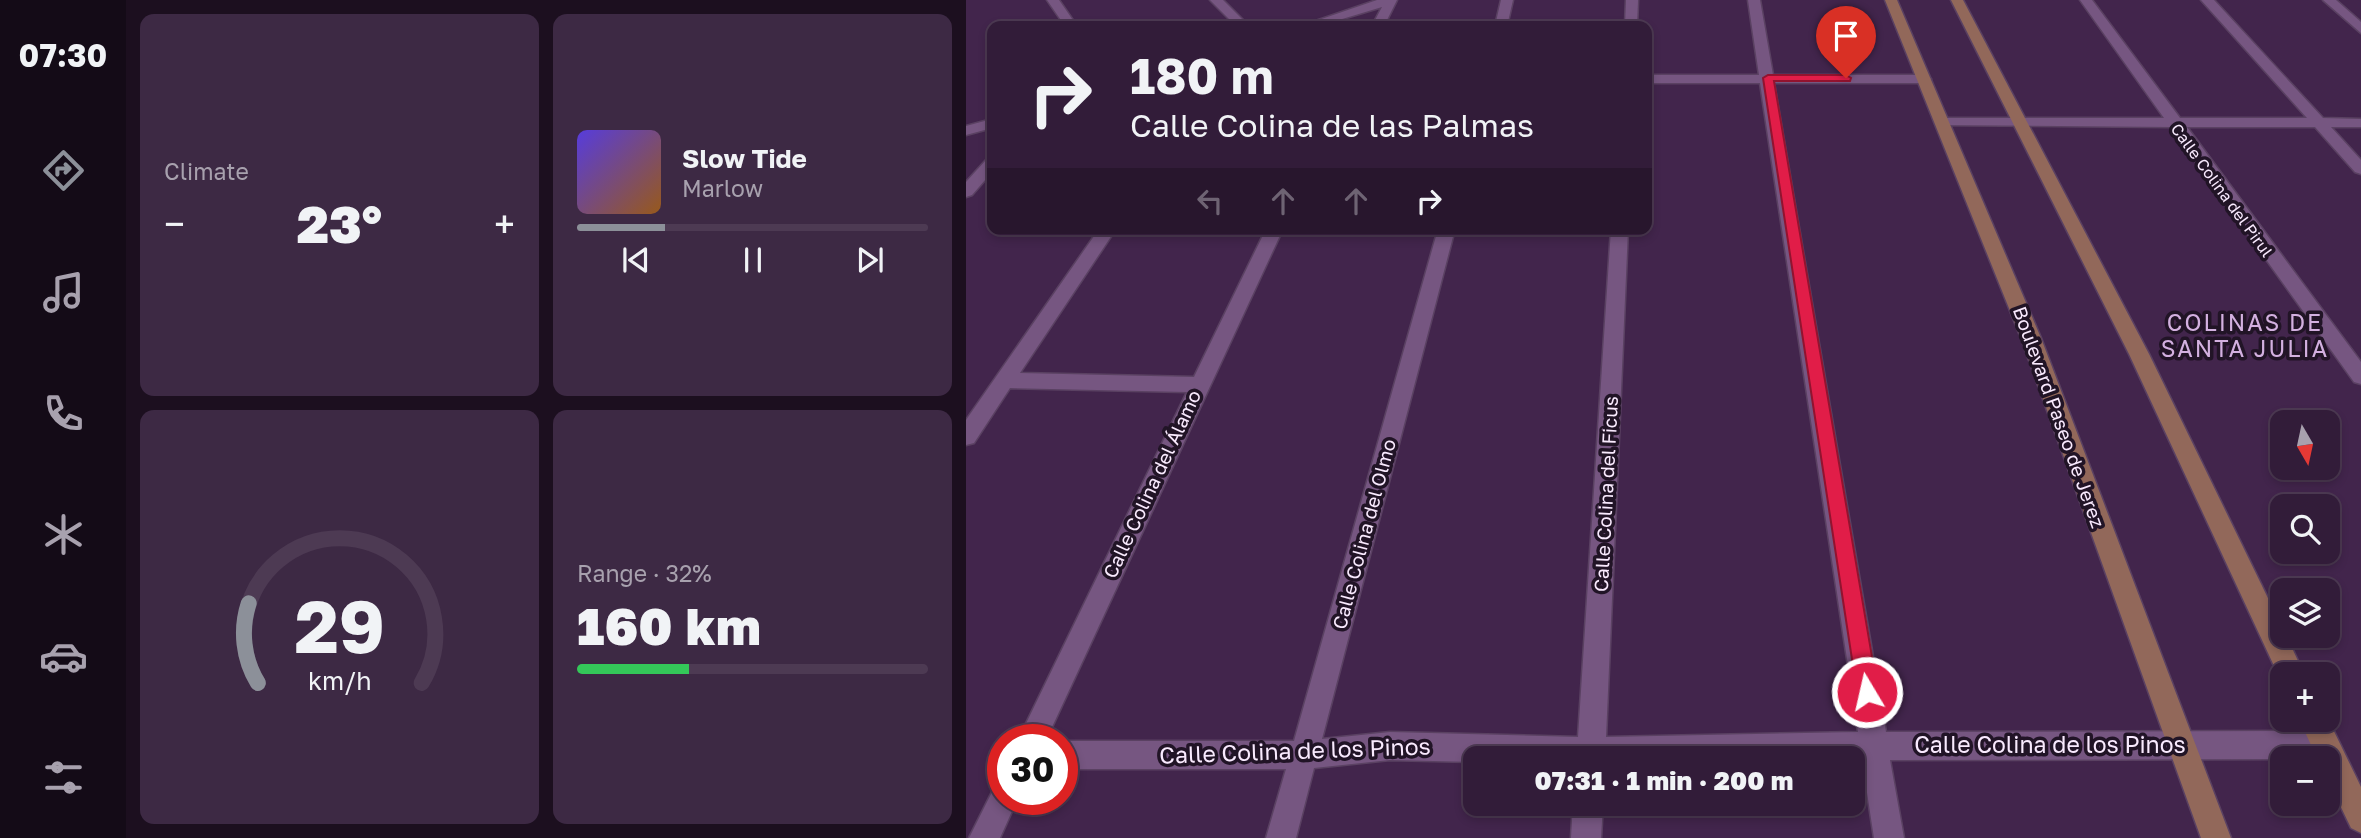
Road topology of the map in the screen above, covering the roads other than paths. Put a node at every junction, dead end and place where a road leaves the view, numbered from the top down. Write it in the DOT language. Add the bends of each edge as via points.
graph roads {
  1 [pos="1053,0"];
  2 [pos="1216,0"];
  3 [pos="1391,0"];
  4 [pos="1507,0"];
  5 [pos="1632,0"];
  6 [pos="1754,0"];
  7 [pos="1891,0"];
  8 [pos="1957,0"];
  9 [pos="2085,0"];
  10 [pos="2207,0"];
  11 [pos="2329,0"];
  12 [pos="1068,21"];
  13 [pos="1238,21"];
  14 [pos="1323,21"];
  15 [pos="1380,21"];
  16 [pos="1502,21"];
  17 [pos="1631,21"];
  18 [pos="2361,29"];
  19 [pos="1768,78"];
  20 [pos="1652,79"];
  21 [pos="1924,79"];
  22 [pos="1942,122"];
  23 [pos="2021,122"];
  24 [pos="2173,123"];
  25 [pos="2318,123"];
  26 [pos="2361,123"];
  27 [pos="987,125"];
  28 [pos="966,131"];
  29 [pos="987,169"];
  30 [pos="2361,169"];
  31 [pos="966,192"];
  32 [pos="1104,235"];
  33 [pos="1272,235"];
  34 [pos="1445,235"];
  35 [pos="1620,235"];
  36 [pos="2361,377"];
  37 [pos="1004,380"];
  38 [pos="1198,386"];
  39 [pos="966,437"];
  40 [pos="2285,662"];
  41 [pos="1040,724"];
  42 [pos="2319,732"];
  43 [pos="2183,745"];
  44 [pos="2325,745"];
  45 [pos="1591,746"];
  46 [pos="1865,746"];
  47 [pos="1876,746"];
  48 [pos="1463,749"];
  49 [pos="1078,755"];
  50 [pos="1304,755"];
  51 [pos="996,815"];
  52 [pos="1587,816"];
  53 [pos="2361,818"];
  54 [pos="984,838"];
  55 [pos="1281,838"];
  56 [pos="1586,838"];
  57 [pos="1889,838"];
  58 [pos="2216,838"];
  1 -- 12 [label="street"];
  2 -- 13 [label="street"];
  3 -- 14 [label="street"];
  3 -- 15 [label="street"];
  4 -- 16 [label="street"];
  5 -- 17 [label="street"];
  6 -- 19 [label="street"];
  7 -- 21 [label="main road, Boulevard Paseo de Jerez"];
  8 -- 23 [label="main road"];
  9 -- 24 [label="street, Calle Colina del Pirul"];
  10 -- 25 [label="street"];
  11 -- 18 [label="street"];
  19 -- 20 [label="street"];
  19 -- 21 [label="street"];
  19 -- 47 [label="street"];
  21 -- 22 [label="main road, Boulevard Paseo de Jerez"];
  22 -- 23 [label="street"];
  22 -- 43 [label="main road, Boulevard Paseo de Jerez" via="2031,338"];
  23 -- 24 [label="street"];
  23 -- 40 [label="main road" via="2139,354"];
  24 -- 25 [label="street"];
  24 -- 36 [label="street, Calle Colina del Pirul"];
  25 -- 26 [label="street"];
  25 -- 30 [label="street"];
  27 -- 28 [label="street"];
  29 -- 31 [label="street"];
  32 -- 37 [label="street"];
  33 -- 38 [label="street, Calle Colina del Álamo"];
  34 -- 50 [label="street, Calle Colina del Olmo"];
  35 -- 45 [label="street, Calle Colina del Ficus"];
  37 -- 38 [label="street"];
  37 -- 39 [label="street"];
  38 -- 41 [label="street, Calle Colina del Álamo"];
  42 -- 44 [label="main road"];
  43 -- 44 [label="street, Calle Colina de los Pinos"];
  43 -- 47 [label="street, Calle Colina de los Pinos"];
  43 -- 58 [label="main road, Boulevard Paseo de Jerez"];
  44 -- 53 [label="main road"];
  46 -- 47 [label="street, Calle Colina de los Pinos"];
  47 -- 57 [label="street"];
  48 -- 50 [label="street, Calle Colina de los Pinos" via="1390,746"];
  49 -- 50 [label="street, Calle Colina de los Pinos"];
  50 -- 55 [label="street, Calle Colina del Olmo"];
  51 -- 54 [label="street"];
  52 -- 56 [label="street"];
}
